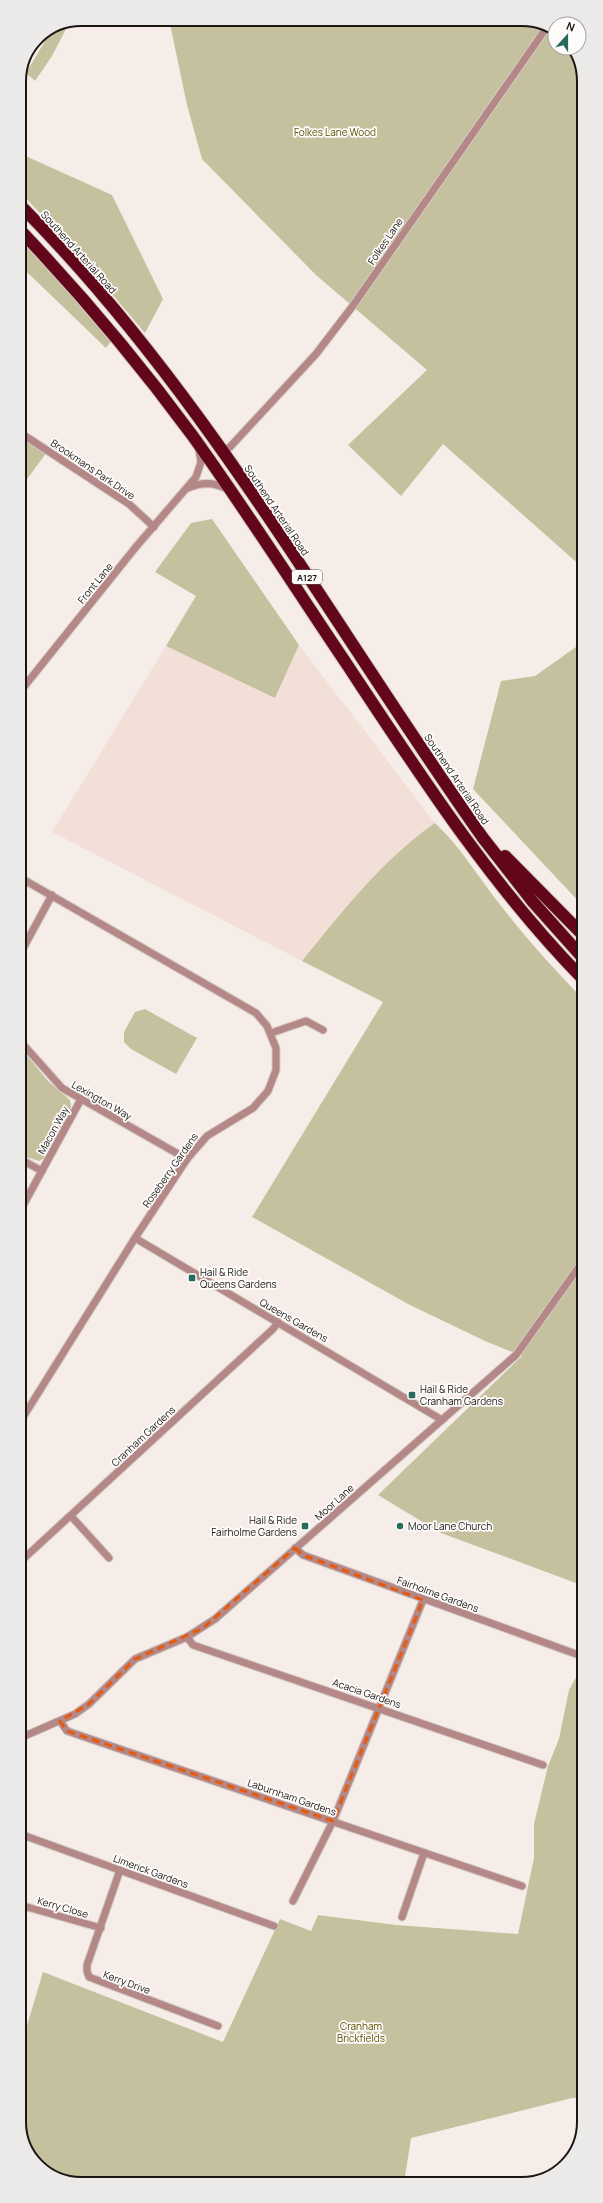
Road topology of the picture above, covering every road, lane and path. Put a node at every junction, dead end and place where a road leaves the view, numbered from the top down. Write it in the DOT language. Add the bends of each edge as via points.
graph roads {
  1 [pos="544,31"];
  2 [pos="26,211"];
  3 [pos="26,237"];
  4 [pos="192,436"];
  5 [pos="26,437"];
  6 [pos="222,451"];
  7 [pos="188,488"];
  8 [pos="232,493"];
  9 [pos="154,527"];
  10 [pos="26,684"];
  11 [pos="457,801"];
  12 [pos="26,879"];
  13 [pos="52,894"];
  14 [pos="521,911"];
  15 [pos="577,929"];
  16 [pos="26,943"];
  17 [pos="577,951"];
  18 [pos="577,972"];
  19 [pos="577,981"];
  20 [pos="323,1030"];
  21 [pos="272,1033"];
  22 [pos="26,1048"];
  23 [pos="80,1101"];
  24 [pos="187,1159"];
  25 [pos="26,1162"];
  26 [pos="42,1171"];
  27 [pos="26,1201"];
  28 [pos="135,1238"];
  29 [pos="577,1271"];
  30 [pos="278,1322"];
  31 [pos="26,1412"];
  32 [pos="442,1420"];
  33 [pos="71,1516"];
  34 [pos="295,1548"];
  35 [pos="26,1557"];
  36 [pos="109,1558"];
  37 [pos="423,1600"];
  38 [pos="187,1636"];
  39 [pos="576,1654"];
  40 [pos="380,1708"];
  41 [pos="60,1721"];
  42 [pos="26,1735"];
  43 [pos="543,1765"];
  44 [pos="333,1822"];
  45 [pos="26,1836"];
  46 [pos="424,1853"];
  47 [pos="120,1870"];
  48 [pos="522,1886"];
  49 [pos="293,1901"];
  50 [pos="26,1907"];
  51 [pos="402,1917"];
  52 [pos="274,1926"];
  53 [pos="101,1928"];
  54 [pos="218,2026"];
  1 -- 6 [label="street, Folkes Lane" via="316,354 230,447"];
  2 -- 6 [label="highway, Southend Arterial Road / A127" via="68,256 138,339"];
  3 -- 4 [label="highway, A127" via="90,306"];
  4 -- 7 [label="street, Front Lane" via="200,451 201,462 199,472"];
  4 -- 8 [label="highway, A127"];
  5 -- 9 [label="street, Brookmans Park Drive" via="128,504"];
  6 -- 11 [label="highway, Southend Arterial Road / A127"];
  7 -- 8 [label="street" via="211,483"];
  7 -- 9 [label="street, Front Lane"];
  8 -- 14 [label="highway, A127" via="443,810"];
  9 -- 10 [label="street, Front Lane"];
  11 -- 15 [label="highway" via="527,879"];
  11 -- 17 [label="highway, Southend Arterial Road / A127" via="508,871"];
  12 -- 13 [label="street, Roseberry Gardens"];
  13 -- 16 [label="street"];
  13 -- 21 [label="street, Roseberry Gardens" via="256,1013"];
  14 -- 18 [label="highway, A127"];
  14 -- 19 [label="highway"];
  20 -- 21 [label="street" via="306,1021"];
  21 -- 24 [label="street, Roseberry Gardens" via="277,1063 268,1091 253,1108 206,1136"];
  22 -- 23 [label="street, Lexington Way" via="51,1078"];
  23 -- 24 [label="street, Lexington Way"];
  23 -- 26 [label="street, Macon Way"];
  24 -- 28 [label="street, Roseberry Gardens"];
  25 -- 26 [label="street"];
  26 -- 27 [label="street, Macon Way"];
  28 -- 30 [label="street, Queens Gardens"];
  28 -- 31 [label="street, Roseberry Gardens"];
  29 -- 32 [label="street, Moor Lane" via="516,1355"];
  30 -- 32 [label="street, Queens Gardens"];
  30 -- 33 [label="street, Cranham Gardens"];
  32 -- 34 [label="street, Moor Lane"];
  33 -- 35 [label="street, Cranham Gardens"];
  33 -- 36 [label="street"];
  34 -- 37 [label="street, Fairholme Gardens" via="303,1555"];
  34 -- 38 [label="street, Moor Lane" via="215,1619"];
  37 -- 39 [label="street, Fairholme Gardens"];
  37 -- 40 [label="street"];
  38 -- 40 [label="street, Acacia Gardens" via="193,1645"];
  38 -- 41 [label="street, Moor Lane" via="135,1659 89,1704"];
  40 -- 43 [label="street, Acacia Gardens"];
  40 -- 44 [label="street"];
  41 -- 42 [label="street, Moor Lane"];
  41 -- 44 [label="street, Laburnham Gardens" via="66,1730"];
  44 -- 46 [label="street, Laburnham Gardens"];
  44 -- 49 [label="street"];
  45 -- 47 [label="street, Limerick Gardens"];
  46 -- 48 [label="street, Laburnham Gardens"];
  46 -- 51 [label="street"];
  47 -- 52 [label="street, Limerick Gardens"];
  47 -- 53 [label="street, Kerry Drive"];
  50 -- 53 [label="street, Kerry Close"];
  53 -- 54 [label="street, Kerry Drive" via="87,1965 89,1977"];
}
